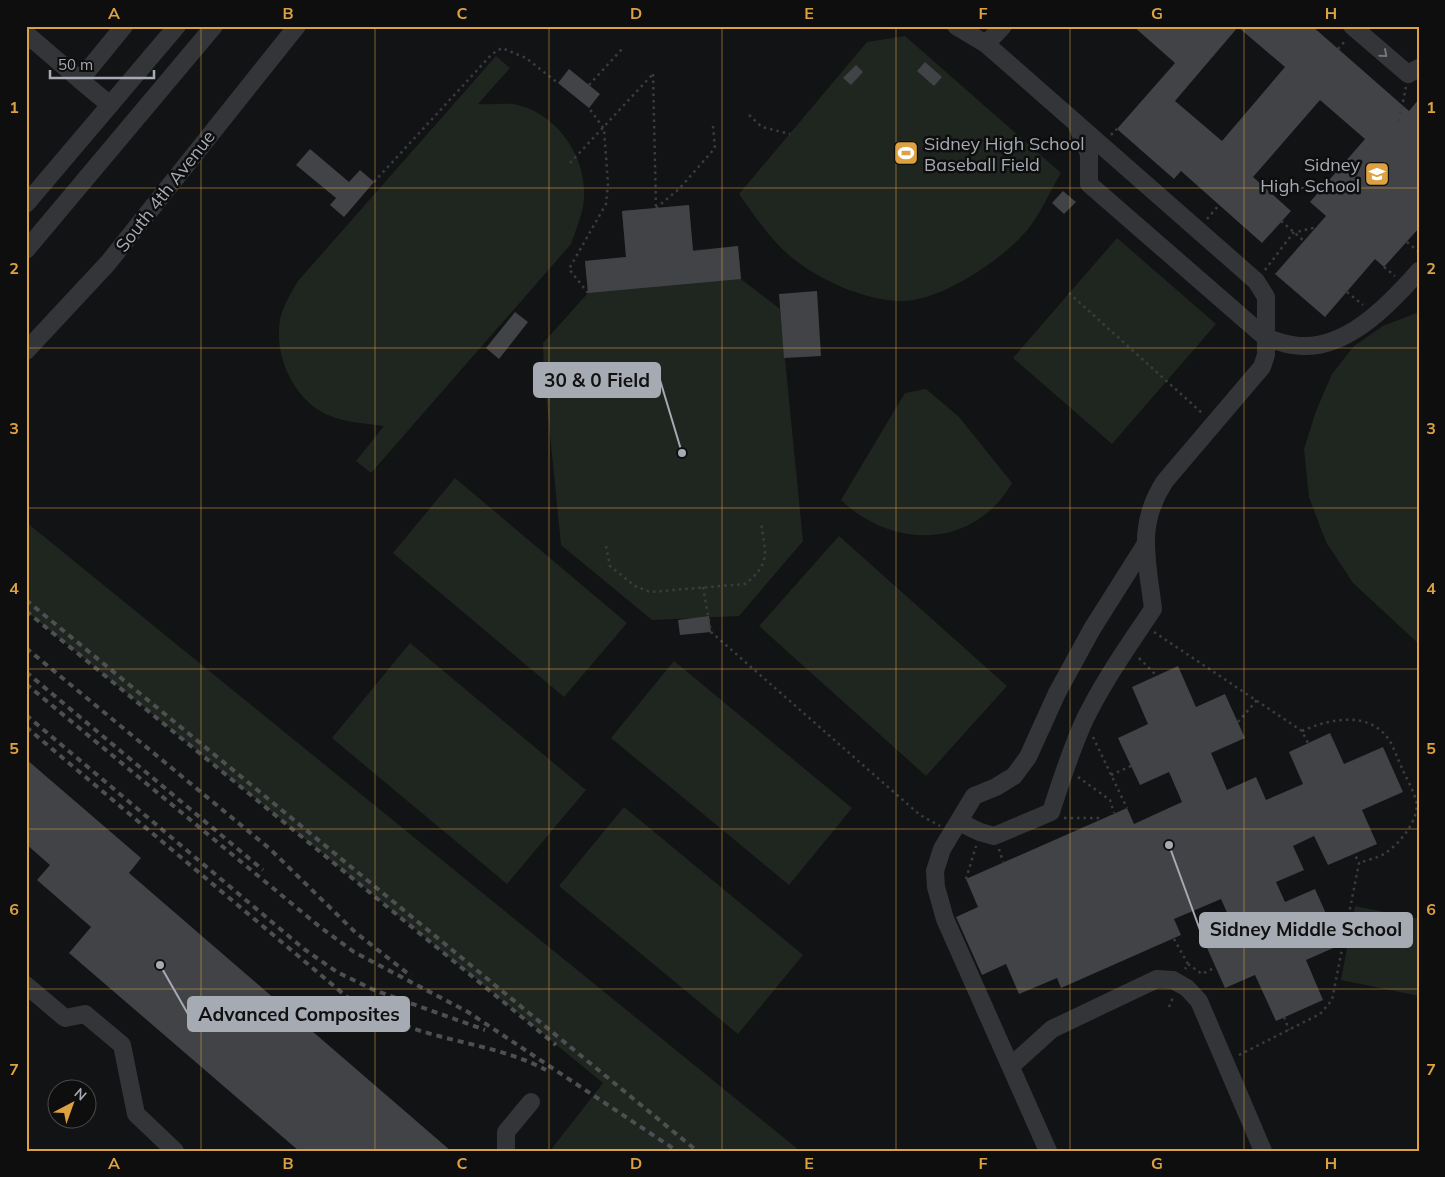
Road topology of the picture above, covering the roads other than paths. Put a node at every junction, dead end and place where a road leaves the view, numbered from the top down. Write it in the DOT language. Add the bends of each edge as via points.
graph roads {
  1 [pos="124,26"];
  2 [pos="177,26"];
  3 [pos="214,26"];
  4 [pos="297,26"];
  5 [pos="956,26"];
  6 [pos="1003,26"];
  7 [pos="1352,26"];
  8 [pos="26,41"];
  9 [pos="986,44"];
  10 [pos="1414,71"];
  11 [pos="80,80"];
  12 [pos="110,105"];
  13 [pos="1076,123"];
  14 [pos="26,204"];
  15 [pos="26,250"];
  16 [pos="1419,271"];
  17 [pos="1266,338"];
  18 [pos="26,351"];
  19 [pos="1145,545"];
  20 [pos="956,827"];
  21 [pos="26,985"];
  22 [pos="1011,1066"];
  23 [pos="531,1102"];
  24 [pos="175,1151"];
  25 [pos="506,1151"];
  26 [pos="1048,1151"];
  27 [pos="1263,1151"];
  1 -- 11 [label="street"];
  2 -- 12 [label="street"];
  3 -- 15 [label="street"];
  4 -- 18 [label="street, South 4th Avenue" via="108,263"];
  5 -- 9 [label="street"];
  6 -- 9 [label="street"];
  7 -- 10 [label="street, one-way"];
  8 -- 11 [label="street" via="30,37"];
  9 -- 13 [label="street"];
  11 -- 12 [label="street"];
  12 -- 14 [label="street"];
  13 -- 17 [label="street" via="1089,154 1088,184"];
  13 -- 17 [label="street" via="1256,281 1266,297"];
  16 -- 17 [label="street" via="1375,314 1346,335 1321,344 1294,346"];
  17 -- 19 [label="street" via="1262,367 1153,499 1147,516"];
  19 -- 20 [label="street" via="1056,693 1028,757 1014,776 974,796"];
  19 -- 20 [label="street" via="1153,609 1085,720 1051,812 994,836"];
  20 -- 22 [label="street" via="942,850 935,871 936,887 945,919"];
  21 -- 24 [label="street" via="65,1018 85,1014 122,1045 136,1114"];
  22 -- 26 [label="street"];
  22 -- 27 [label="street" via="1052,1030 1157,979 1173,980 1187,988 1199,1001"];
  23 -- 25 [label="street" via="506,1132"];
}
